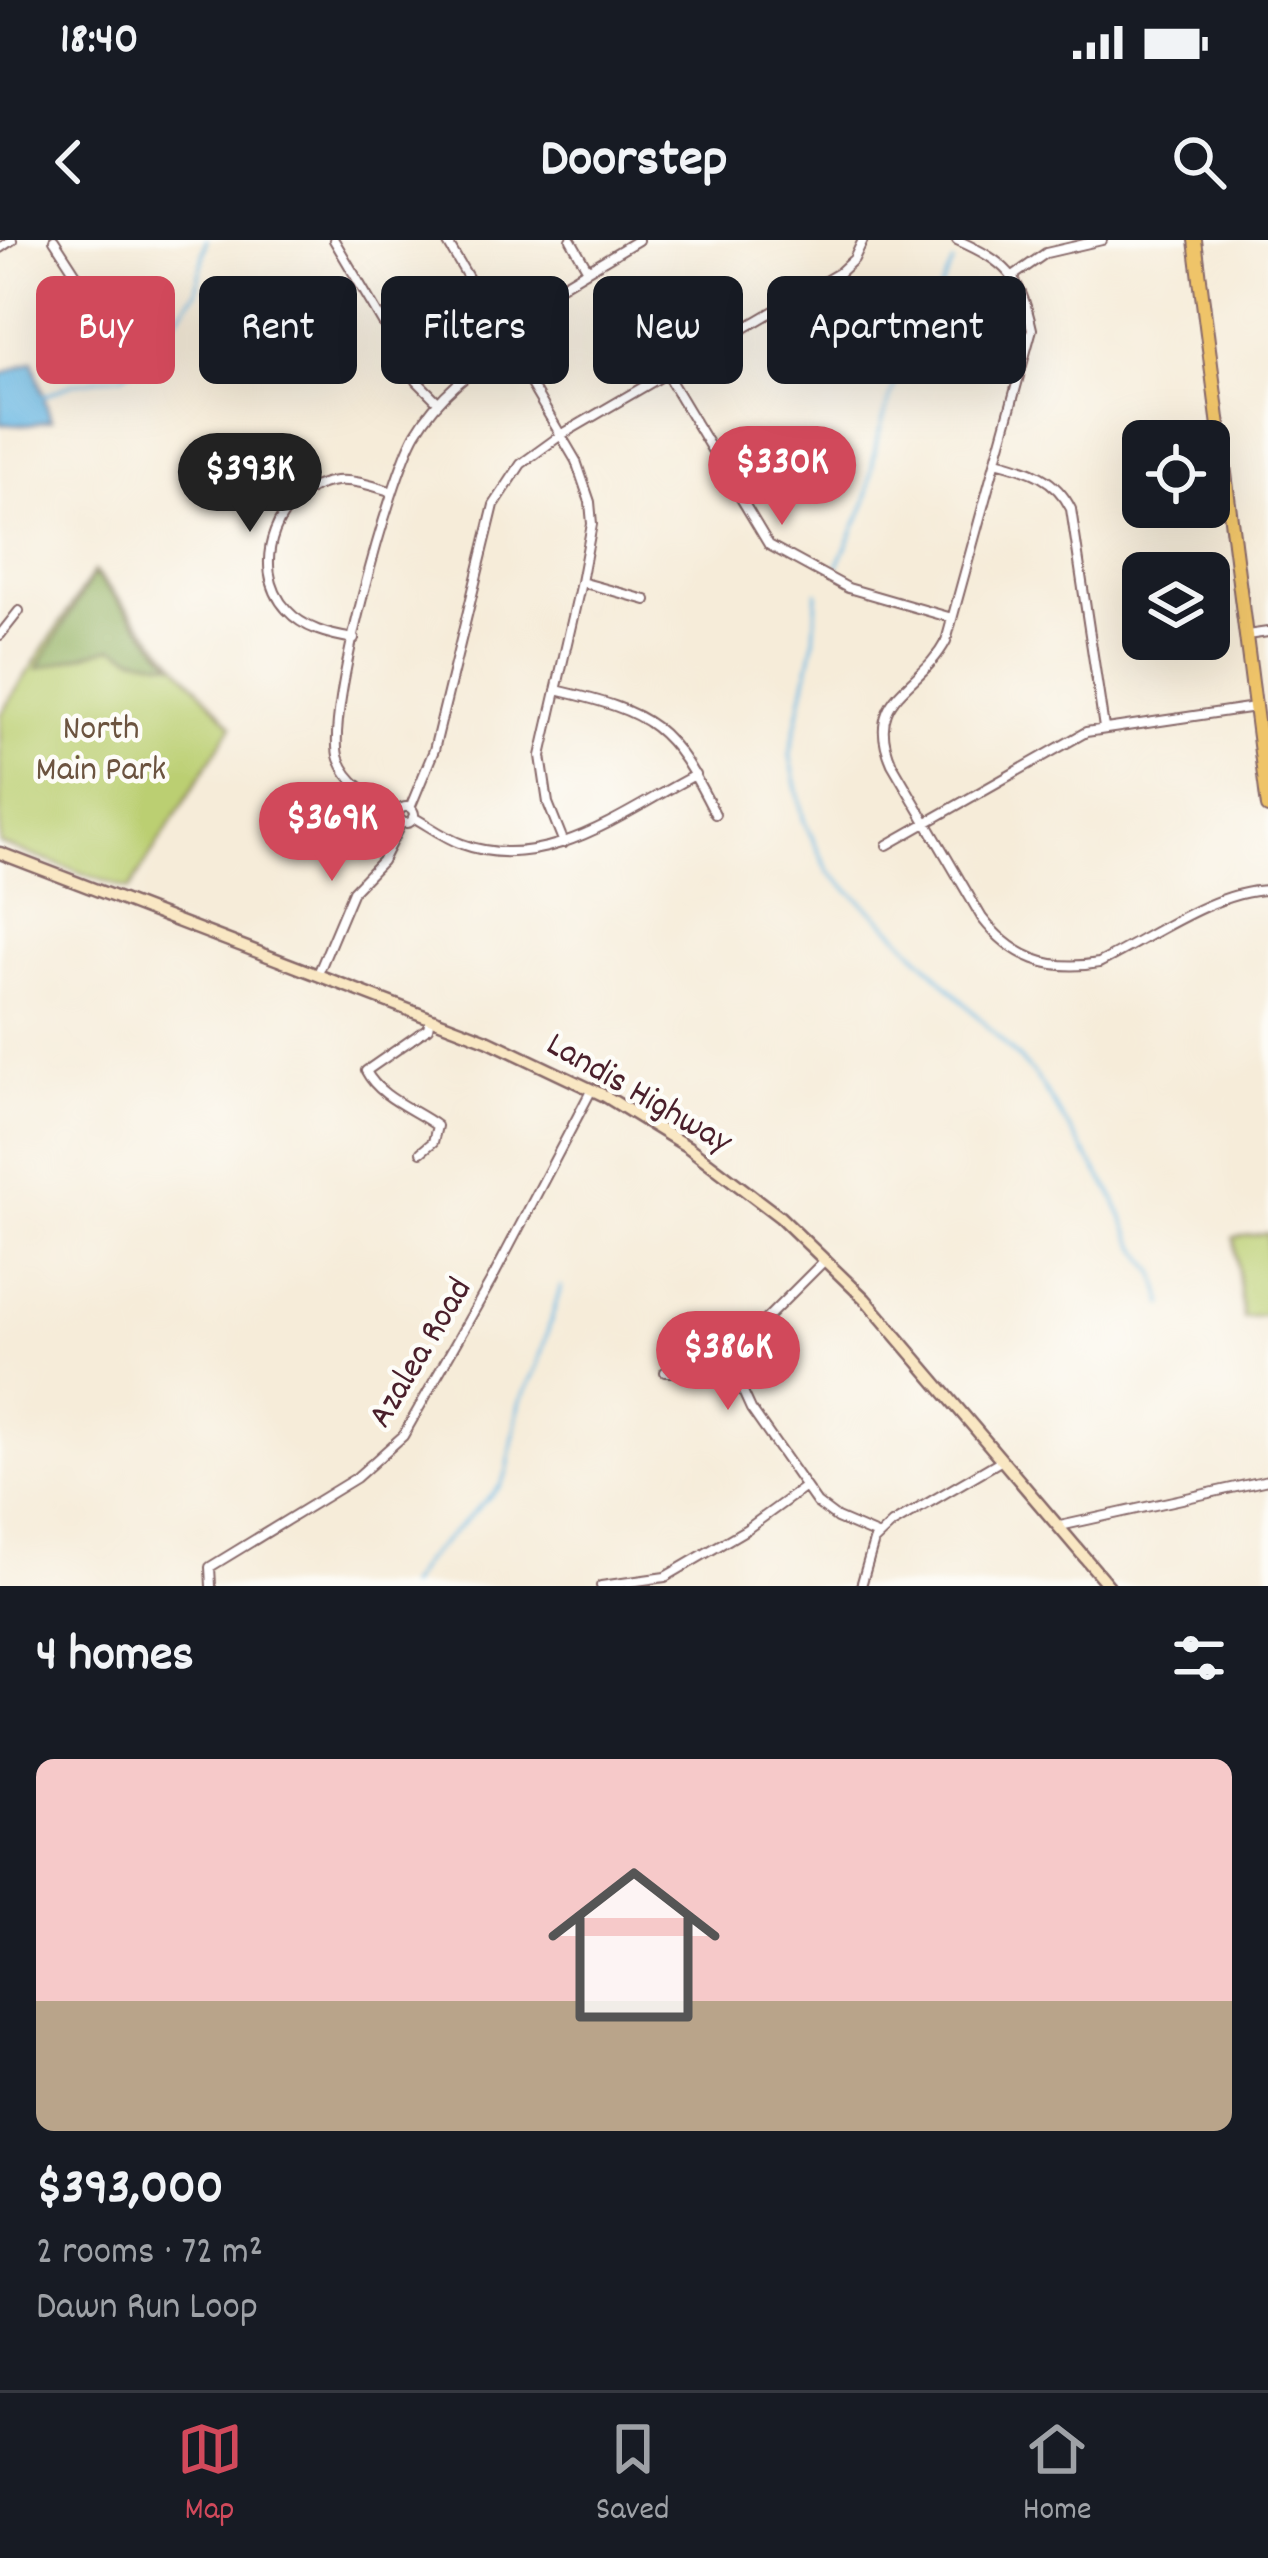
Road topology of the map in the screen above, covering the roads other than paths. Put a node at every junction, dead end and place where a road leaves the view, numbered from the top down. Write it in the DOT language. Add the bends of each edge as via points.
graph roads {
  1 [pos="12,240"];
  2 [pos="54,240"];
  3 [pos="334,240"];
  4 [pos="446,240"];
  5 [pos="571,240"];
  6 [pos="638,240"];
  7 [pos="862,240"];
  8 [pos="957,240"];
  9 [pos="1102,240"];
  10 [pos="1195,240"];
  11 [pos="0,248"];
  12 [pos="588,270"];
  13 [pos="77,276"];
  14 [pos="467,276"];
  15 [pos="1013,276"];
  16 [pos="569,281"];
  17 [pos="1026,312"];
  18 [pos="743,329"];
  19 [pos="1026,351"];
  20 [pos="458,384"];
  21 [pos="531,384"];
  22 [pos="651,384"];
  23 [pos="672,384"];
  24 [pos="1017,384"];
  25 [pos="438,402"];
  26 [pos="561,435"];
  27 [pos="996,461"];
  28 [pos="391,491"];
  29 [pos="581,582"];
  30 [pos="646,600"];
  31 [pos="19,611"];
  32 [pos="952,618"];
  33 [pos="1268,632"];
  34 [pos="0,635"];
  35 [pos="1246,635"];
  36 [pos="354,639"];
  37 [pos="556,689"];
  38 [pos="1256,707"];
  39 [pos="1104,728"];
  40 [pos="695,775"];
  41 [pos="1268,807"];
  42 [pos="412,812"];
  43 [pos="715,814"];
  44 [pos="400,817"];
  45 [pos="926,822"];
  46 [pos="564,842"];
  47 [pos="886,845"];
  48 [pos="0,853"];
  49 [pos="1268,890"];
  50 [pos="318,974"];
  51 [pos="430,1016"];
  52 [pos="592,1089"];
  53 [pos="421,1152"];
  54 [pos="826,1259"];
  55 [pos="665,1372"];
  56 [pos="738,1372"];
  57 [pos="1003,1459"];
  58 [pos="1268,1480"];
  59 [pos="806,1487"];
  60 [pos="1060,1526"];
  61 [pos="880,1537"];
  62 [pos="212,1586"];
  63 [pos="602,1586"];
  64 [pos="861,1586"];
  65 [pos="1109,1586"];
  1 -- 11 [label="street"];
  2 -- 13 [label="street"];
  3 -- 25 [label="street" via="417,381"];
  4 -- 14 [label="street"];
  5 -- 12 [label="street"];
  6 -- 12 [label="street"];
  7 -- 18 [label="street" via="847,267"];
  8 -- 15 [label="street"];
  9 -- 15 [label="street" via="1046,253"];
  10 -- 35 [label="main road"];
  12 -- 16 [label="street"];
  17 -- 19 [label="street"];
  20 -- 25 [label="street"];
  21 -- 26 [label="street"];
  22 -- 26 [label="street"];
  23 -- 32 [label="street" via="775,550 848,588"];
  24 -- 27 [label="street"];
  25 -- 28 [label="street"];
  26 -- 29 [label="street" via="590,502"];
  26 -- 42 [label="street" via="521,464 494,505"];
  27 -- 32 [label="street"];
  27 -- 39 [label="street" via="1051,482 1071,509"];
  28 -- 36 [label="street"];
  28 -- 36 [label="street" via="343,481 314,486 280,518 270,545 268,567 286,610 317,630"];
  29 -- 30 [label="street"];
  29 -- 37 [label="street"];
  31 -- 34 [label="street"];
  32 -- 45 [label="street" via="939,654 898,692 883,727 892,764"];
  33 -- 35 [label="street"];
  35 -- 38 [label="main road"];
  36 -- 44 [label="street" via="334,741 351,780"];
  37 -- 40 [label="street" via="644,716 673,740"];
  37 -- 46 [label="street" via="541,756"];
  38 -- 39 [label="street"];
  38 -- 41 [label="main road"];
  39 -- 45 [label="street"];
  40 -- 43 [label="street"];
  40 -- 46 [label="street"];
  42 -- 44 [label="street"];
  42 -- 46 [label="street" via="478,849 527,853"];
  44 -- 50 [label="street" via="382,861 353,891"];
  45 -- 47 [label="street"];
  45 -- 49 [label="street" via="998,939 1034,961 1099,963 1237,894"];
  48 -- 50 [label="main road, Landis Highway"];
  50 -- 51 [label="main road, Landis Highway"];
  51 -- 52 [label="main road, Landis Highway"];
  51 -- 53 [label="street" via="428,1028 367,1071 437,1126"];
  52 -- 54 [label="main road, Landis Highway" via="706,1160"];
  52 -- 62 [label="street, Azalea Road" via="403,1436 356,1478 210,1567"];
  54 -- 56 [label="street" via="753,1332"];
  54 -- 57 [label="main road, Landis Highway"];
  55 -- 56 [label="street"];
  56 -- 59 [label="street" via="751,1409"];
  57 -- 60 [label="main road, Landis Highway"];
  57 -- 61 [label="street"];
  58 -- 60 [label="street"];
  59 -- 61 [label="street" via="826,1511"];
  59 -- 63 [label="street" via="665,1576"];
  60 -- 65 [label="main road, Landis Highway"];
  61 -- 64 [label="street"];
}
